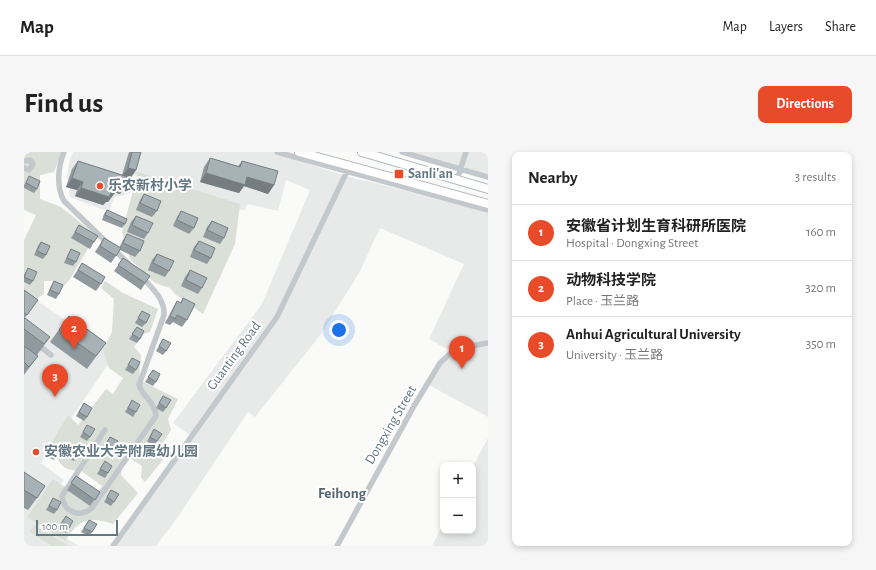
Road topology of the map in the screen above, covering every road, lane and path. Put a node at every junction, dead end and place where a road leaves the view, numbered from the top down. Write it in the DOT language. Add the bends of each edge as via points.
graph roads {
  1 [pos="64,152"];
  2 [pos="277,152"];
  3 [pos="299,152"];
  4 [pos="362,152"];
  5 [pos="402,152"];
  6 [pos="466,152"];
  7 [pos="24,161"];
  8 [pos="24,168"];
  9 [pos="349,169"];
  10 [pos="461,169"];
  11 [pos="488,177"];
  12 [pos="457,180"];
  13 [pos="488,189"];
  14 [pos="488,204"];
  15 [pos="488,210"];
  16 [pos="135,269"];
  17 [pos="140,275"];
  18 [pos="29,338"];
  19 [pos="488,343"];
  20 [pos="51,355"];
  21 [pos="105,430"];
  22 [pos="112,546"];
  23 [pos="337,546"];
  1 -- 16 [label="street" via="59,192 64,201"];
  2 -- 9 [label="street"];
  3 -- 9 [label="highway"];
  4 -- 12 [label="highway"];
  5 -- 10 [label="street"];
  6 -- 10 [label="street"];
  7 -- 8 [label="street" via="30,160 33,164 30,170"];
  9 -- 14 [label="highway"];
  9 -- 15 [label="street"];
  9 -- 22 [label="street, Guanting Road" via="277,317"];
  10 -- 11 [label="street"];
  10 -- 12 [label="street"];
  12 -- 13 [label="highway"];
  17 -- 21 [label="street" via="157,293 165,309 139,385 155,409 156,416 92,508 87,513 73,513 63,502 62,496"];
  18 -- 20 [label="street"];
  19 -- 23 [label="street, Dongxing Street" via="455,349 440,363"];
}
